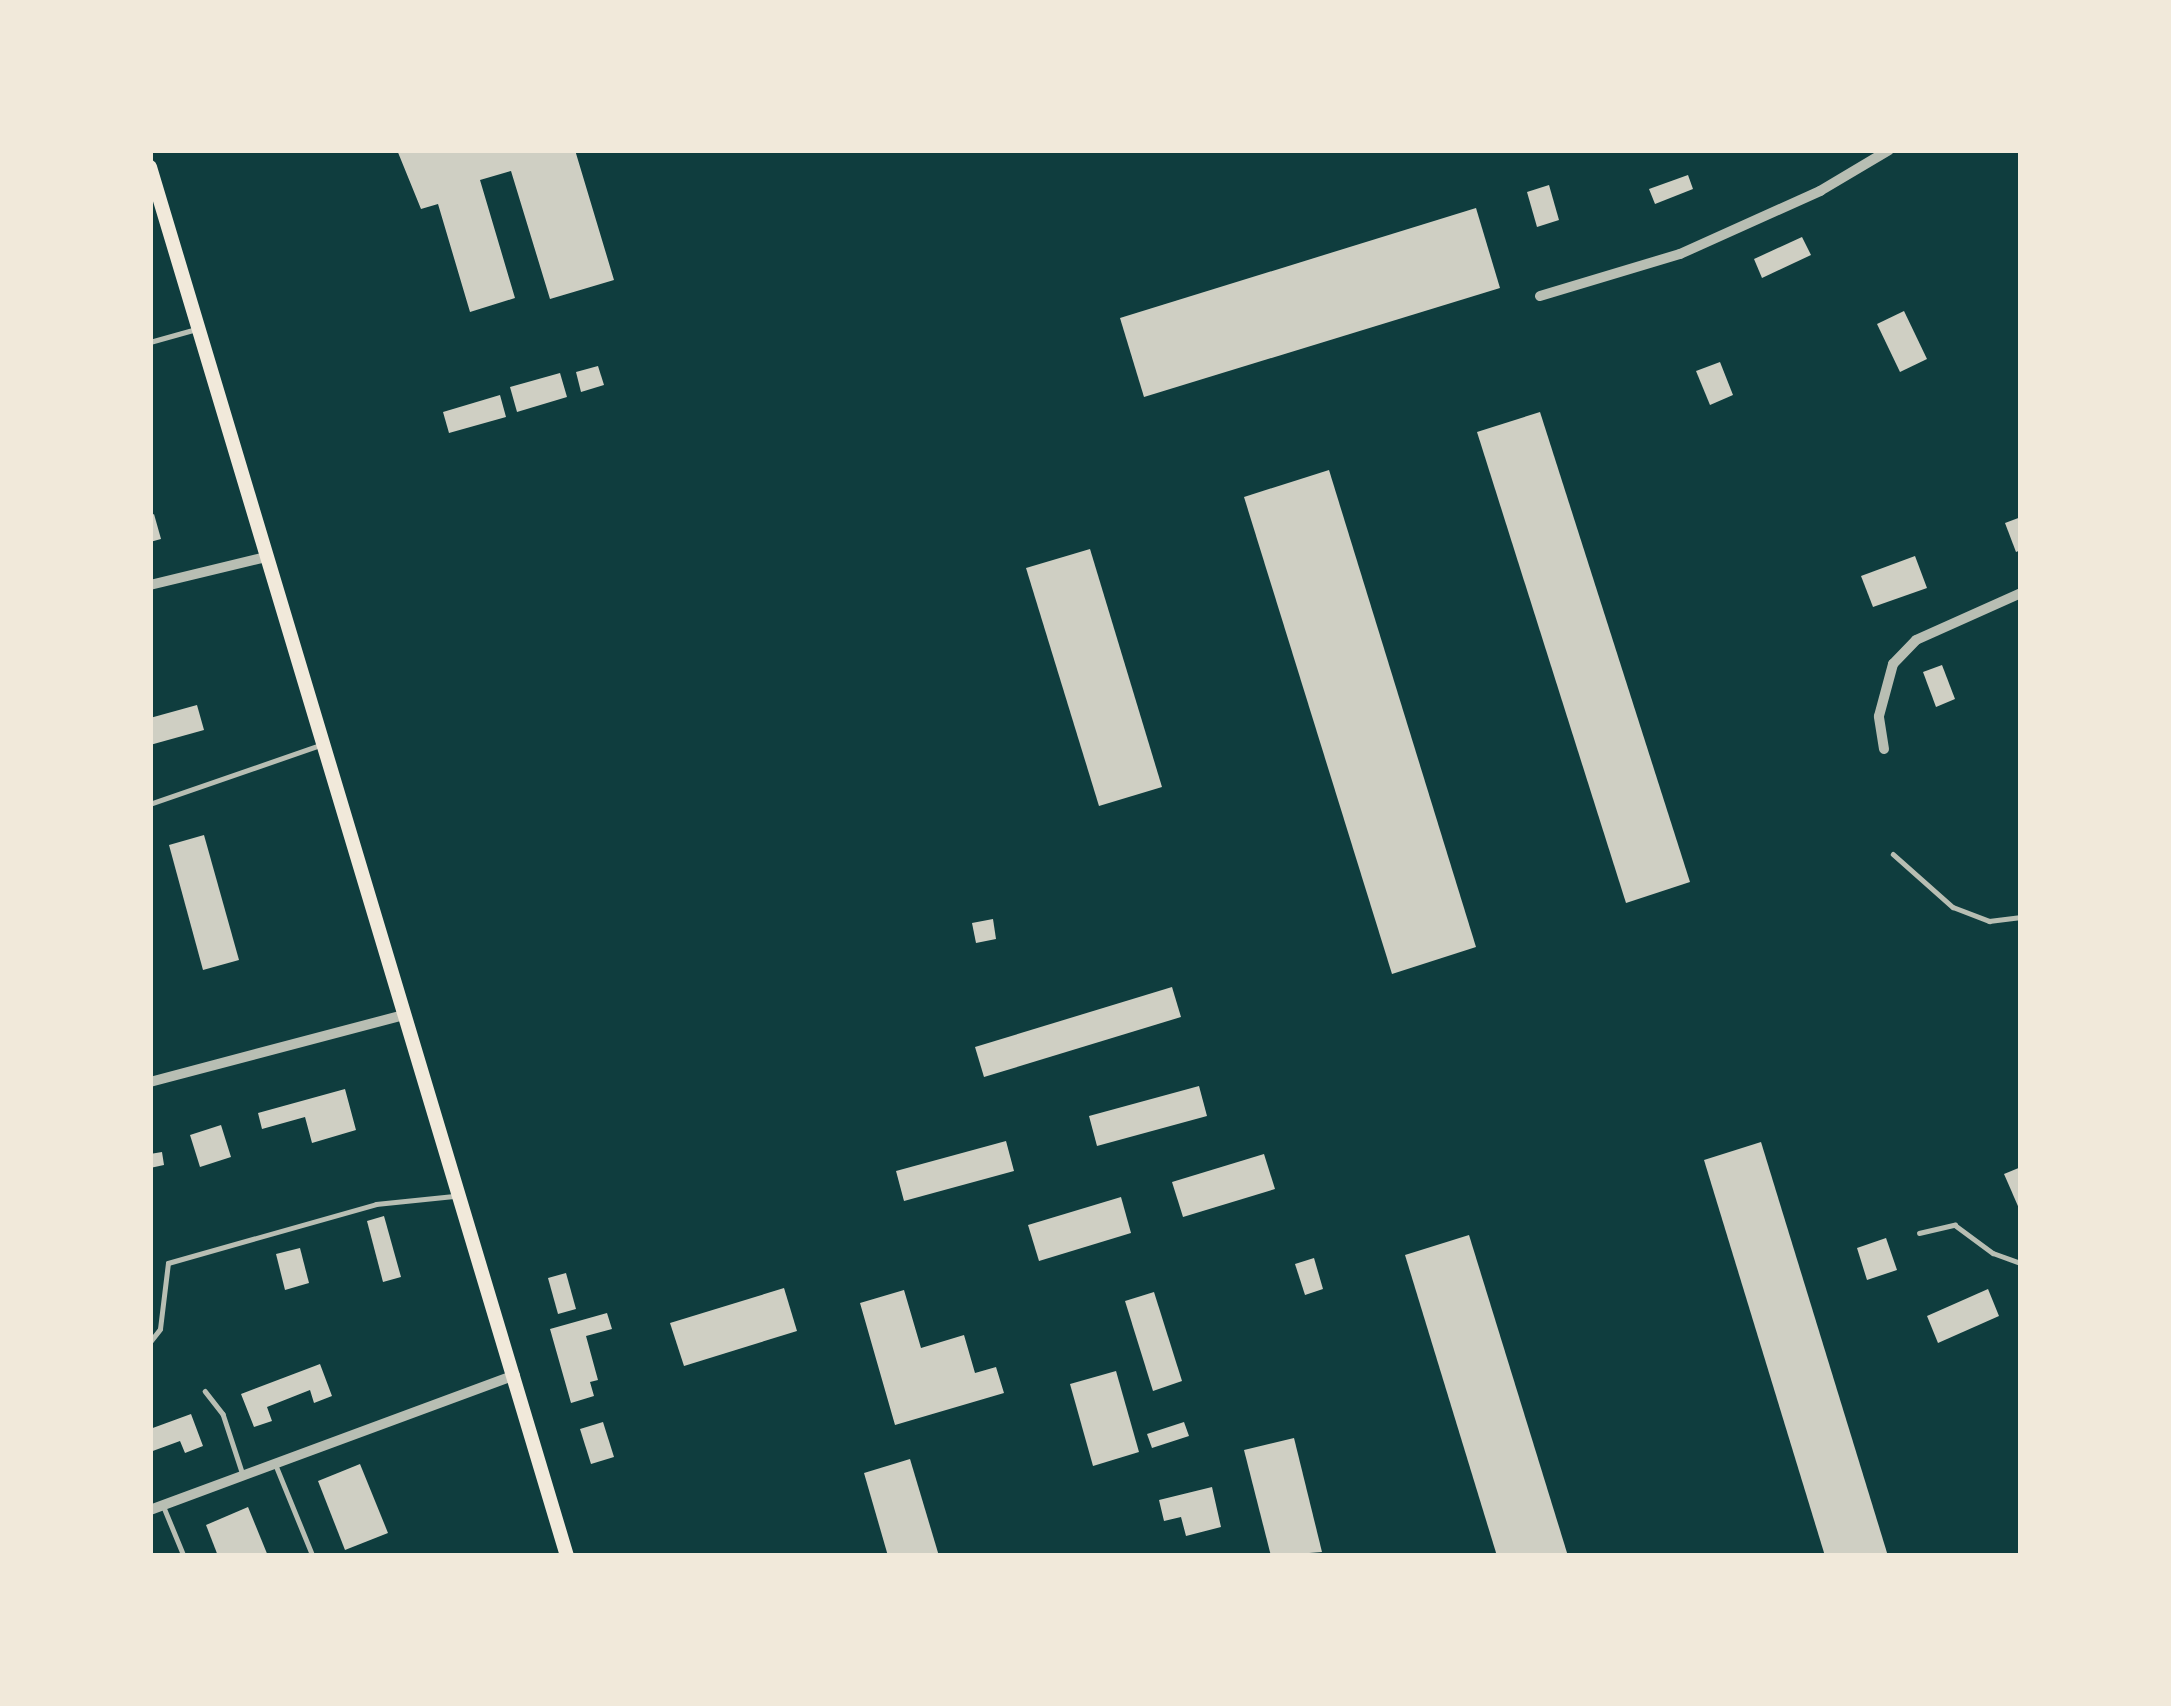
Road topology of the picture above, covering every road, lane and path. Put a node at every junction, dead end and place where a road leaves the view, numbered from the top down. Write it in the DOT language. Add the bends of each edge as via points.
graph roads {
  1 [pos="1889,150"];
  2 [pos="150,167"];
  3 [pos="1540,296"];
  4 [pos="198,328"];
  5 [pos="150,342"];
  6 [pos="266,557"];
  7 [pos="150,585"];
  8 [pos="2021,592"];
  9 [pos="326,743"];
  10 [pos="1885,749"];
  11 [pos="150,803"];
  12 [pos="1893,854"];
  13 [pos="2021,917"];
  14 [pos="404,1015"];
  15 [pos="150,1082"];
  16 [pos="454,1196"];
  17 [pos="1919,1233"];
  18 [pos="2021,1262"];
  19 [pos="150,1342"];
  20 [pos="515,1375"];
  21 [pos="205,1391"];
  22 [pos="275,1463"];
  23 [pos="243,1475"];
  24 [pos="156,1507"];
  25 [pos="184,1556"];
  26 [pos="313,1556"];
  27 [pos="566,1556"];
  1 -- 3 [label="street" via="1680,254"];
  2 -- 4 [label="main road"];
  4 -- 5 [label="lane"];
  4 -- 6 [label="main road"];
  6 -- 7 [label="street"];
  6 -- 9 [label="main road"];
  8 -- 10 [label="street" via="1916,640 1892,664 1879,716"];
  9 -- 11 [label="lane"];
  9 -- 14 [label="main road"];
  12 -- 13 [label="lane" via="1953,907 1989,921"];
  14 -- 15 [label="street"];
  14 -- 16 [label="main road"];
  16 -- 19 [label="lane" via="376,1204 167,1263 160,1329"];
  16 -- 20 [label="main road"];
  17 -- 18 [label="lane" via="1955,1225"];
  20 -- 22 [label="street"];
  20 -- 27 [label="main road"];
  21 -- 23 [label="lane" via="223,1414"];
  22 -- 23 [label="street"];
  22 -- 26 [label="lane"];
  23 -- 24 [label="street"];
  24 -- 25 [label="lane"];
}
